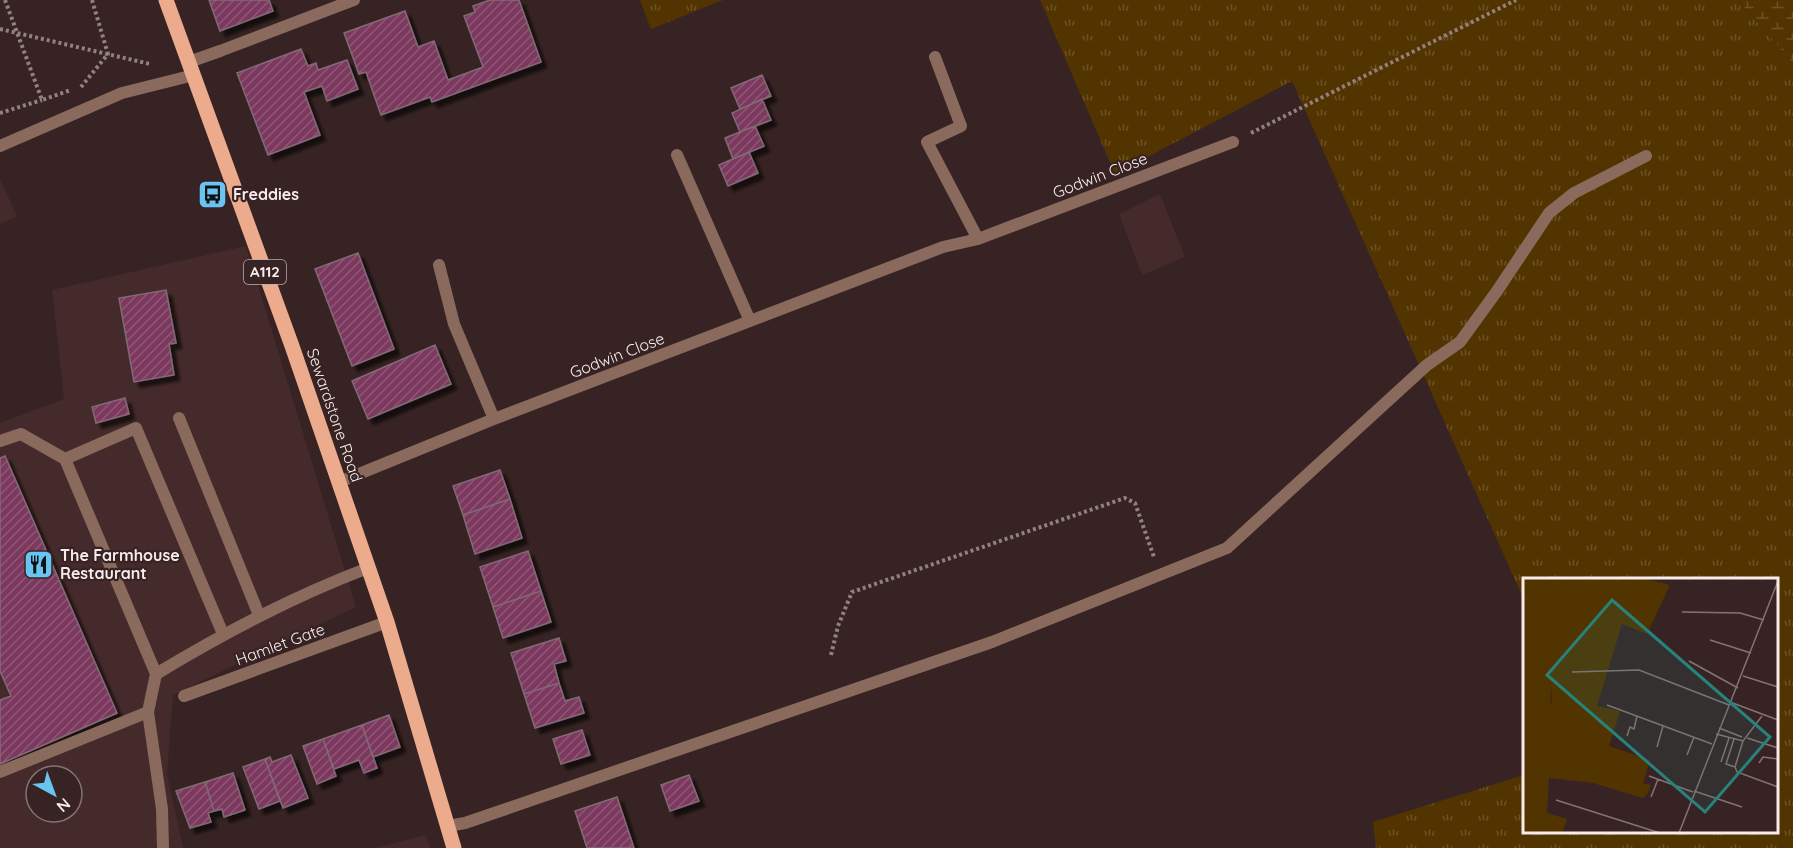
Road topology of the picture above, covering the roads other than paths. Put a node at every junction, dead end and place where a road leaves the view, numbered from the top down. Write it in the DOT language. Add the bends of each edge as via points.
graph roads {
  1 [pos="166,0"];
  2 [pos="354,0"];
  3 [pos="935,57"];
  4 [pos="192,69"];
  5 [pos="1233,142"];
  6 [pos="0,146"];
  7 [pos="677,154"];
  8 [pos="1646,156"];
  9 [pos="978,239"];
  10 [pos="439,265"];
  11 [pos="750,321"];
  12 [pos="178,418"];
  13 [pos="494,419"];
  14 [pos="0,441"];
  15 [pos="65,459"];
  16 [pos="339,482"];
  17 [pos="368,568"];
  18 [pos="259,615"];
  19 [pos="387,622"];
  20 [pos="223,634"];
  21 [pos="156,674"];
  22 [pos="184,696"];
  23 [pos="148,712"];
  24 [pos="0,772"];
  25 [pos="448,826"];
  26 [pos="163,848"];
  27 [pos="454,848"];
  1 -- 4 [label="main road, Sewardstone Road / A112"];
  2 -- 4 [label="street" via="220,51"];
  3 -- 9 [label="street" via="961,126 927,142"];
  4 -- 6 [label="street" via="122,93"];
  4 -- 16 [label="main road, Sewardstone Road / A112"];
  5 -- 9 [label="street, Godwin Close"];
  7 -- 11 [label="street"];
  8 -- 25 [label="street" via="1574,193 1549,213 1460,342 1427,365 1227,548 992,642"];
  9 -- 11 [label="street, Godwin Close" via="944,247"];
  10 -- 13 [label="street" via="454,324"];
  11 -- 13 [label="street, Godwin Close"];
  12 -- 18 [label="street"];
  13 -- 16 [label="street, Godwin Close"];
  14 -- 15 [label="street" via="21,434"];
  15 -- 20 [label="street" via="136,428"];
  15 -- 21 [label="street"];
  16 -- 17 [label="main road, Sewardstone Road / A112"];
  17 -- 18 [label="street"];
  17 -- 19 [label="main road, Sewardstone Road / A112"];
  18 -- 20 [label="street"];
  19 -- 22 [label="street, Hamlet Gate"];
  19 -- 25 [label="main road, Sewardstone Road / A112"];
  20 -- 21 [label="street"];
  21 -- 23 [label="street"];
  23 -- 24 [label="street"];
  23 -- 26 [label="street" via="162,809"];
  25 -- 27 [label="main road, Sewardstone Road / A112"];
}
